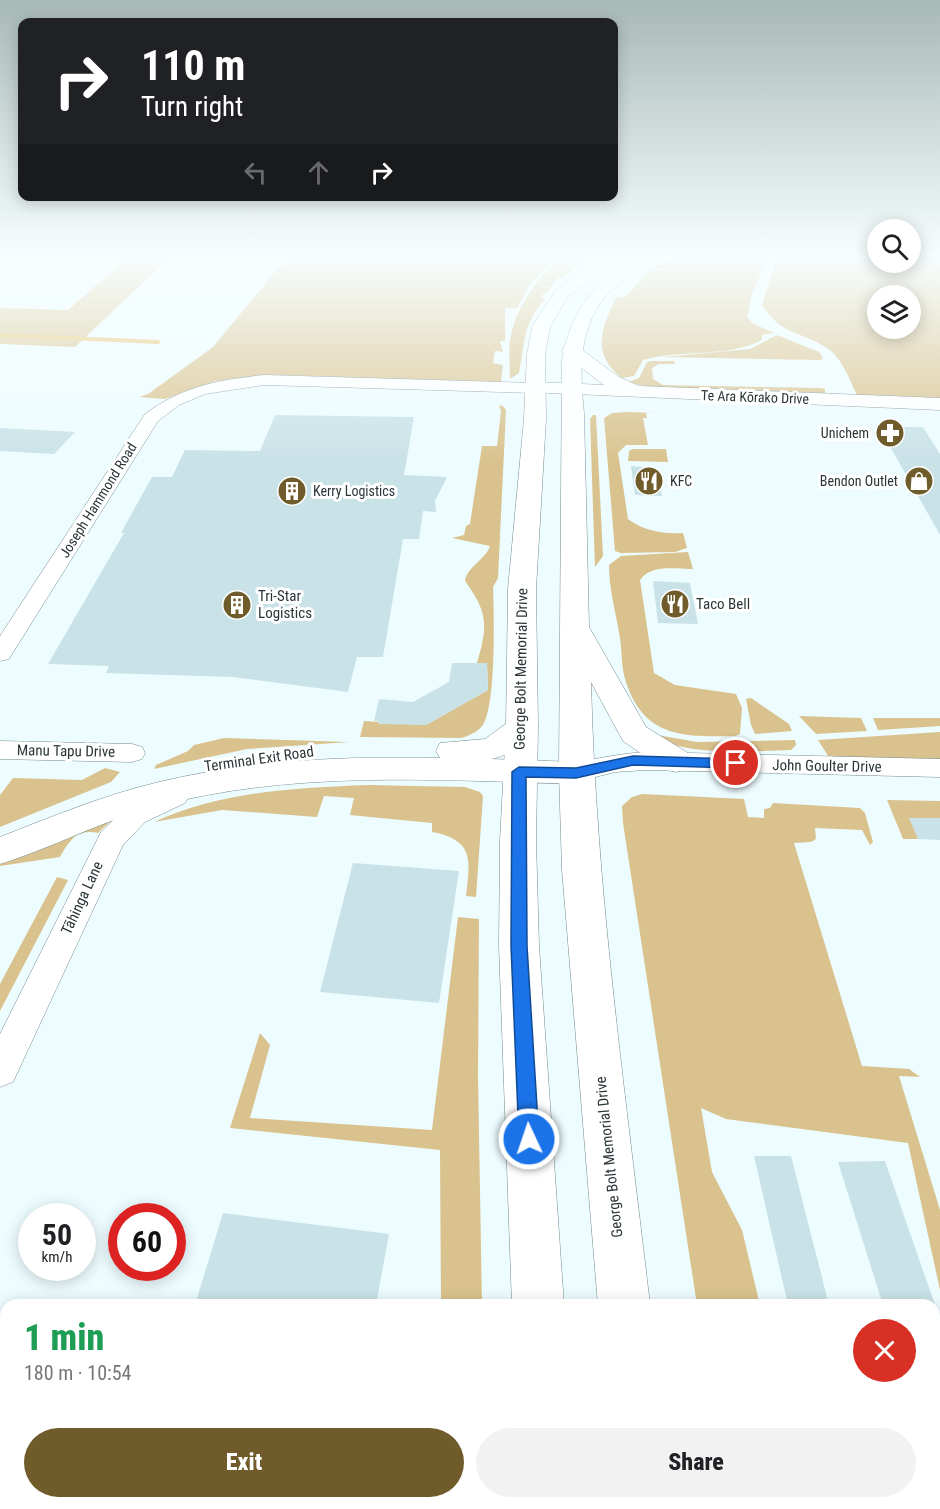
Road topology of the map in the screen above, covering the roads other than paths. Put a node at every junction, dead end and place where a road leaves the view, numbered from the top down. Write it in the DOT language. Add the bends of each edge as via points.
graph roads {
  1 [pos="544,324"];
  2 [pos="580,324"];
  3 [pos="571,351"];
  4 [pos="535,393"];
  5 [pos="654,394"];
  6 [pos="572,395"];
  7 [pos="940,404"];
  8 [pos="940,412"];
  9 [pos="576,627"];
  10 [pos="0,654"];
  11 [pos="0,750"];
  12 [pos="520,750"];
  13 [pos="132,753"];
  14 [pos="676,761"];
  15 [pos="940,768"];
  16 [pos="576,773"];
  17 [pos="220,783"];
  18 [pos="940,786"];
  19 [pos="0,836"];
  20 [pos="0,851"];
  21 [pos="0,1071"];
  22 [pos="538,1299"];
  23 [pos="623,1299"];
  1 -- 4 [label="main road, George Bolt Memorial Drive" via="537,340"];
  2 -- 3 [label="main road, George Bolt Memorial Drive"];
  3 -- 5 [label="main road" via="620,386"];
  3 -- 6 [label="main road, George Bolt Memorial Drive"];
  4 -- 6 [label="main road"];
  4 -- 10 [label="street, Joseph Hammond Road" via="228,385 178,399 150,418"];
  4 -- 12 [label="main road, George Bolt Memorial Drive" via="522,589"];
  5 -- 6 [label="main road, Te Ara Kōrako Drive"];
  5 -- 7 [label="main road, Te Ara Kōrako Drive"];
  6 -- 8 [label="main road, Te Ara Kōrako Drive"];
  6 -- 9 [label="main road, George Bolt Memorial Drive"];
  9 -- 14 [label="main road" via="634,734"];
  9 -- 16 [label="main road, George Bolt Memorial Drive"];
  11 -- 13 [label="street, Manu Tapu Drive"];
  12 -- 16 [label="main road"];
  12 -- 17 [label="main road, Terminal Exit Road"];
  12 -- 19 [label="main road, Terminal Exit Road" via="507,743 486,751 326,750 212,764 145,780"];
  12 -- 22 [label="main road, George Bolt Memorial Drive" via="519,946"];
  14 -- 15 [label="street, John Goulter Drive"];
  14 -- 16 [label="street, John Goulter Drive" via="633,761"];
  16 -- 18 [label="street, John Goulter Drive" via="615,778"];
  16 -- 23 [label="main road, George Bolt Memorial Drive" via="590,973"];
  17 -- 20 [label="main road, Terminal Exit Road" via="126,803"];
  17 -- 21 [label="street, Tāhinga Lane" via="173,797 135,815 114,835 99,859"];
}
